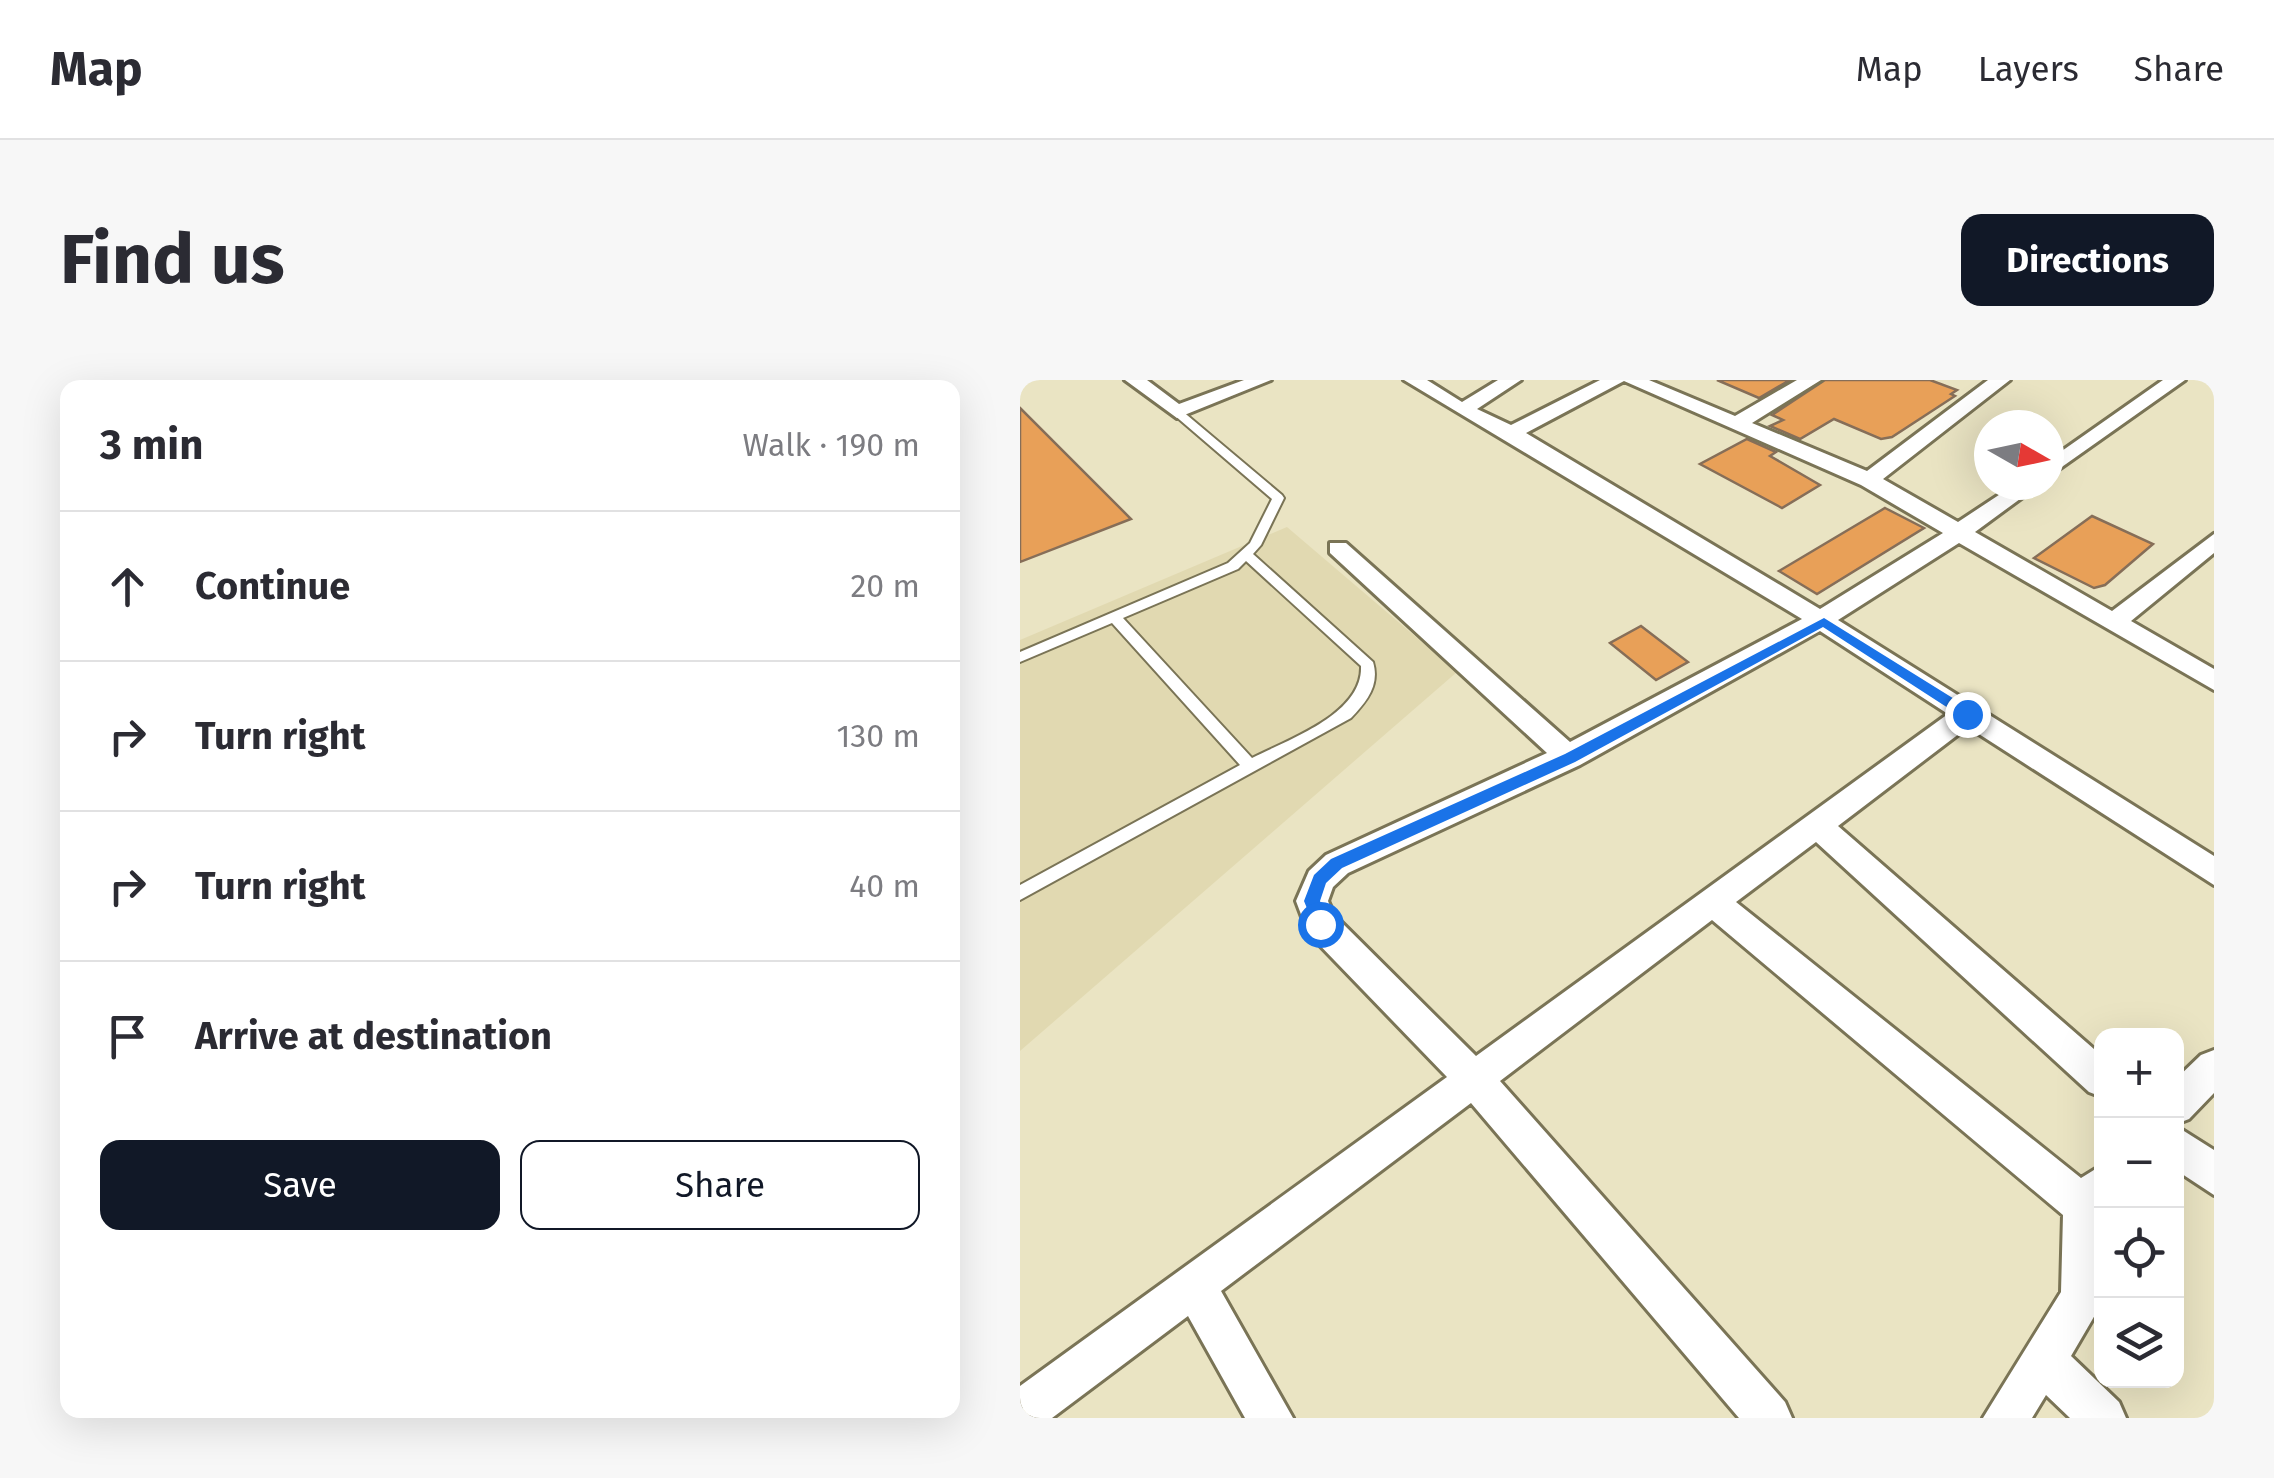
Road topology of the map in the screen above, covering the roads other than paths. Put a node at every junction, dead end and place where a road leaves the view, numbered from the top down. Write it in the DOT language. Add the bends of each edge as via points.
graph roads {
  1 [pos="1135,380"];
  2 [pos="1261,380"];
  3 [pos="1414,380"];
  4 [pos="1510,380"];
  5 [pos="1616,380"];
  6 [pos="1634,380"];
  7 [pos="1811,380"];
  8 [pos="2000,380"];
  9 [pos="2175,380"];
  10 [pos="1462,410"];
  11 [pos="1177,412"];
  12 [pos="1738,423"];
  13 [pos="1511,433"];
  14 [pos="2064,459"];
  15 [pos="1869,480"];
  16 [pos="2008,500"];
  17 [pos="1964,532"];
  18 [pos="2214,541"];
  19 [pos="1338,548"];
  20 [pos="1248,556"];
  21 [pos="1114,616"];
  22 [pos="1824,622"];
  23 [pos="2114,622"];
  24 [pos="1020,657"];
  25 [pos="2214,681"];
  26 [pos="1967,714"];
  27 [pos="1570,758"];
  28 [pos="1250,766"];
  29 [pos="1817,826"];
  30 [pos="2214,872"];
  31 [pos="1020,893"];
  32 [pos="1712,902"];
  33 [pos="2214,1067"];
  34 [pos="2094,1073"];
  35 [pos="1474,1079"];
  36 [pos="2184,1098"];
  37 [pos="2184,1152"];
  38 [pos="2214,1175"];
  39 [pos="2092,1195"];
  40 [pos="1194,1285"];
  41 [pos="2042,1360"];
  42 [pos="1020,1414"];
  43 [pos="1270,1418"];
  44 [pos="1768,1418"];
  45 [pos="2006,1418"];
  46 [pos="2103,1418"];
  1 -- 11 [label="street"];
  2 -- 11 [label="street"];
  3 -- 10 [label="street"];
  4 -- 10 [label="street"];
  5 -- 13 [label="street"];
  6 -- 12 [label="street"];
  7 -- 12 [label="street"];
  8 -- 15 [label="street"];
  9 -- 14 [label="street"];
  10 -- 13 [label="street"];
  11 -- 20 [label="lane" via="1278,498"];
  12 -- 15 [label="street"];
  13 -- 22 [label="street"];
  15 -- 17 [label="street"];
  16 -- 17 [label="street"];
  17 -- 22 [label="street"];
  17 -- 23 [label="street"];
  18 -- 23 [label="street"];
  19 -- 27 [label="street"];
  20 -- 21 [label="lane"];
  20 -- 28 [label="lane" via="1368,665 1370,680 1346,714"];
  21 -- 24 [label="lane"];
  21 -- 28 [label="lane"];
  22 -- 26 [label="street"];
  22 -- 27 [label="street"];
  23 -- 25 [label="street"];
  26 -- 29 [label="street"];
  26 -- 30 [label="street"];
  27 -- 35 [label="street" via="1337,864 1320,880 1312,901 1320,924"];
  28 -- 31 [label="lane"];
  29 -- 32 [label="street"];
  29 -- 34 [label="street"];
  32 -- 35 [label="street"];
  32 -- 39 [label="street"];
  33 -- 36 [label="street"];
  35 -- 40 [label="street"];
  35 -- 44 [label="street"];
  37 -- 38 [label="street"];
  39 -- 41 [label="street" via="2082,1298"];
  40 -- 42 [label="street"];
  40 -- 43 [label="street"];
  41 -- 45 [label="street"];
  41 -- 46 [label="street"];
}
